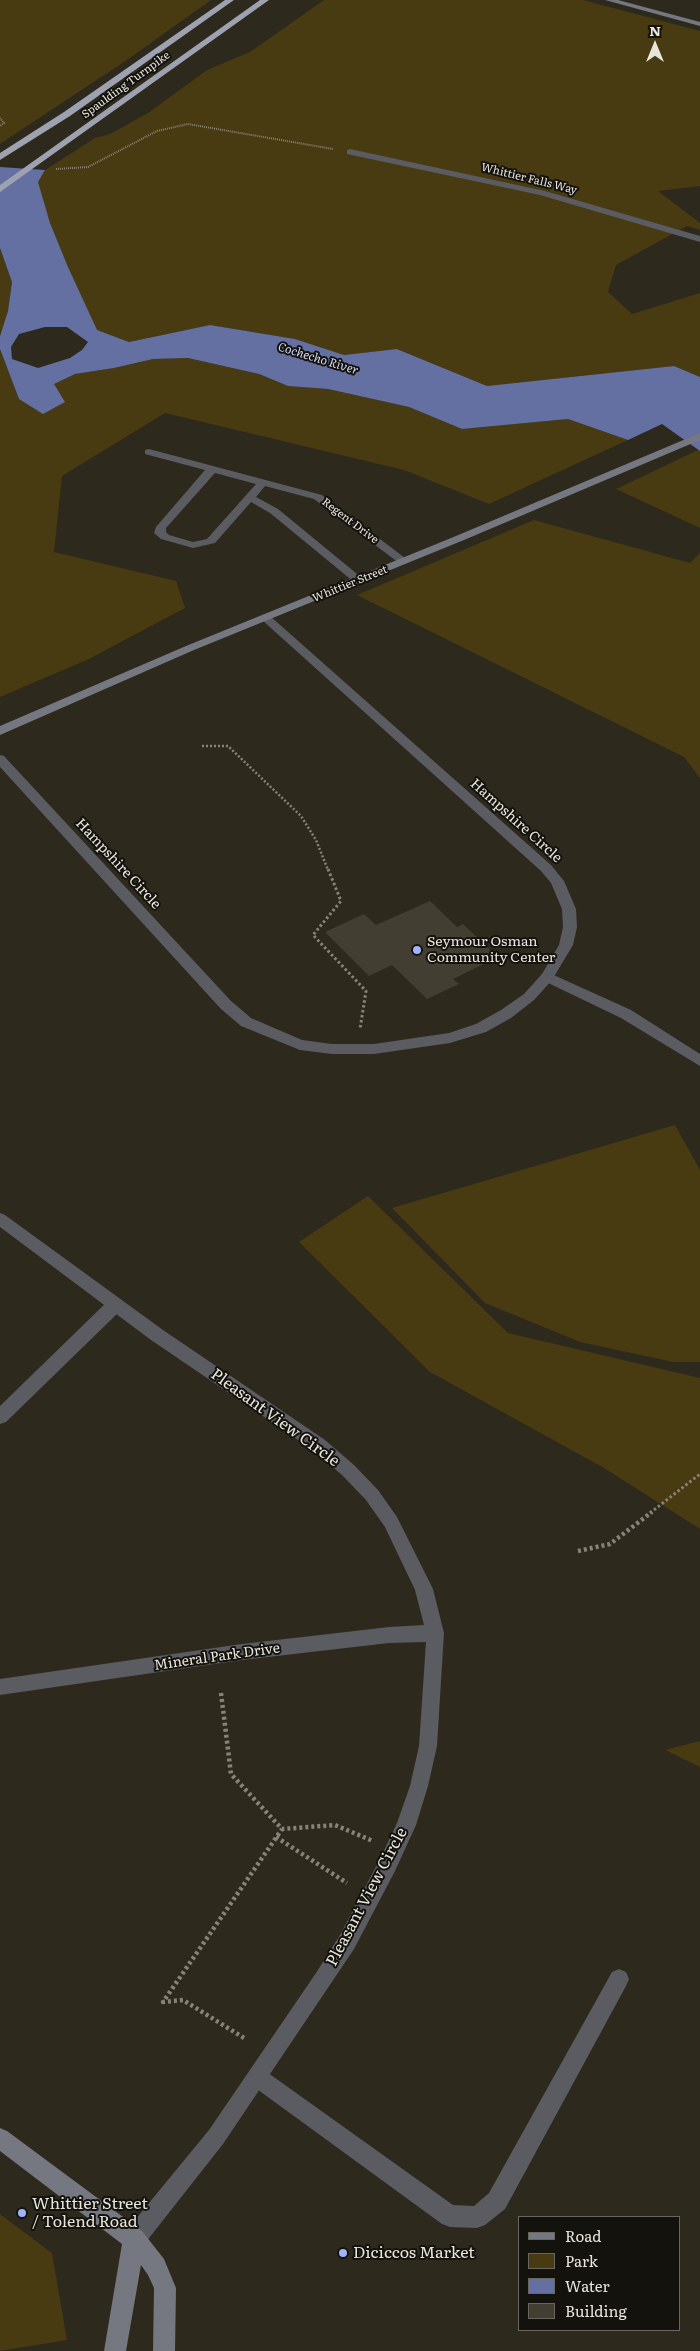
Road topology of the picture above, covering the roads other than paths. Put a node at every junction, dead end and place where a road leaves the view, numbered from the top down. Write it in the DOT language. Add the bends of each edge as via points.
graph roads {
  1 [pos="230,0"];
  2 [pos="264,0"];
  3 [pos="609,0"];
  4 [pos="700,24"];
  5 [pos="350,152"];
  6 [pos="0,157"];
  7 [pos="0,188"];
  8 [pos="700,239"];
  9 [pos="700,436"];
  10 [pos="149,452"];
  11 [pos="213,468"];
  12 [pos="264,482"];
  13 [pos="249,497"];
  14 [pos="403,561"];
  15 [pos="358,580"];
  16 [pos="266,618"];
  17 [pos="0,731"];
  18 [pos="0,759"];
  19 [pos="547,977"];
  20 [pos="700,1062"];
  21 [pos="0,1219"];
  22 [pos="115,1305"];
  23 [pos="0,1417"];
  24 [pos="435,1633"];
  25 [pos="0,1687"];
  26 [pos="619,1979"];
  27 [pos="257,2077"];
  28 [pos="0,2138"];
  29 [pos="134,2239"];
  30 [pos="116,2351"];
  31 [pos="164,2351"];
  1 -- 6 [label="highway, Spaulding Turnpike"];
  2 -- 7 [label="highway, Spaulding Turnpike"];
  3 -- 4 [label="street"];
  5 -- 8 [label="street, Whittier Falls Way" via="533,191"];
  9 -- 14 [label="street, Whittier Street"];
  10 -- 11 [label="street, Regent Drive"];
  11 -- 12 [label="street, Regent Drive"];
  11 -- 13 [label="street" via="161,527 160,533 193,545 211,541"];
  12 -- 13 [label="street"];
  12 -- 14 [label="street, Regent Drive" via="318,497"];
  13 -- 15 [label="street" via="274,511"];
  14 -- 15 [label="street, Whittier Street"];
  15 -- 16 [label="street, Whittier Street"];
  16 -- 17 [label="street, Whittier Street"];
  16 -- 19 [label="street, Hampshire Circle" via="557,881 569,909 570,927 566,945"];
  18 -- 19 [label="street, Hampshire Circle" via="226,1006 246,1022 300,1045 374,1049 450,1038 481,1028 506,1014"];
  19 -- 20 [label="street" via="626,1014"];
  21 -- 22 [label="street, Pleasant View Circle"];
  22 -- 23 [label="street"];
  22 -- 24 [label="street, Pleasant View Circle" via="319,1445 348,1470 372,1495 391,1522 424,1589"];
  24 -- 25 [label="street, Mineral Park Drive" via="389,1635 242,1652"];
  24 -- 27 [label="street, Pleasant View Circle" via="428,1746 406,1825 347,1942"];
  26 -- 27 [label="street" via="497,2201 477,2217 450,2216"];
  27 -- 29 [label="street, Pleasant View Circle" via="216,2137"];
  28 -- 29 [label="street"];
  29 -- 30 [label="street"];
  29 -- 31 [label="street" via="156,2268 165,2288"];
}
